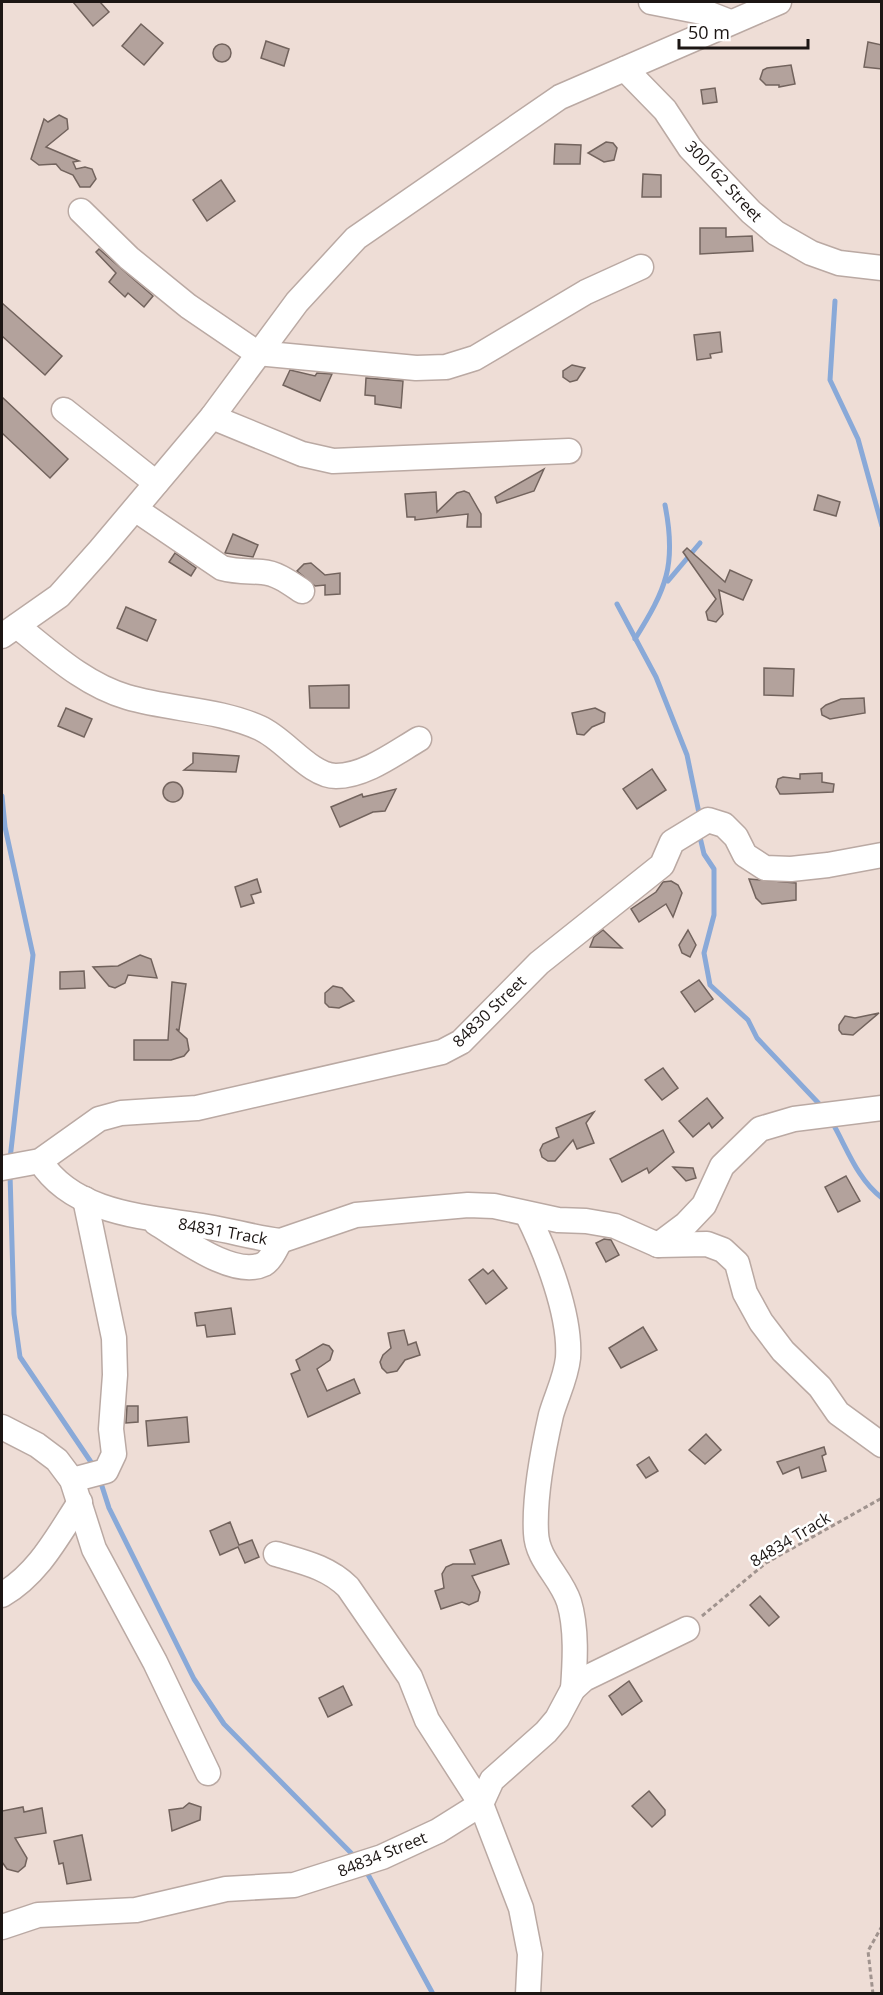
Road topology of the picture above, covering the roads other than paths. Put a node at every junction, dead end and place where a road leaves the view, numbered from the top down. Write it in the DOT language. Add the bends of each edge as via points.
graph roads {
  1 [pos="651,2"];
  2 [pos="779,2"];
  3 [pos="730,22"];
  4 [pos="625,69"];
  5 [pos="81,211"];
  6 [pos="641,267"];
  7 [pos="882,268"];
  8 [pos="257,353"];
  9 [pos="64,410"];
  10 [pos="212,417"];
  11 [pos="569,451"];
  12 [pos="156,483"];
  13 [pos="135,509"];
  14 [pos="302,591"];
  15 [pos="6,632"];
  16 [pos="419,740"];
  17 [pos="882,855"];
  18 [pos="882,1108"];
  19 [pos="39,1161"];
  20 [pos="2,1168"];
  21 [pos="85,1199"];
  22 [pos="526,1214"];
  23 [pos="658,1245"];
  24 [pos="2,1427"];
  25 [pos="882,1444"];
  26 [pos="76,1491"];
  27 [pos="276,1554"];
  28 [pos="2,1595"];
  29 [pos="687,1629"];
  30 [pos="573,1689"];
  31 [pos="208,1773"];
  32 [pos="481,1804"];
  33 [pos="2,1927"];
  34 [pos="528,1994"];
  1 -- 3 [label="street"];
  2 -- 3 [label="street"];
  3 -- 4 [label="street"];
  4 -- 7 [label="street, 300162 Street" via="665,110 690,148 776,233 811,253 839,263"];
  4 -- 8 [label="street" via="560,97 356,238"];
  5 -- 8 [label="street" via="129,258 188,306"];
  6 -- 8 [label="street" via="586,292 476,357 446,367 416,368"];
  8 -- 10 [label="street"];
  9 -- 12 [label="street"];
  10 -- 11 [label="street" via="302,454 333,461"];
  10 -- 12 [label="street"];
  12 -- 13 [label="street"];
  13 -- 14 [label="street" via="222,568 264,572"];
  13 -- 15 [label="street" via="59,596"];
  15 -- 16 [label="street" via="105,689 259,728 324,774 356,772"];
  17 -- 19 [label="street, 84830 Street" via="819,866 765,868 745,855 724,825 708,820 672,842 662,866 538,963 461,1042 442,1052 197,1108 121,1113 99,1119"];
  18 -- 23 [label="street" via="794,1119 760,1129 722,1166 704,1205"];
  19 -- 20 [label="street, 84830 Street"];
  19 -- 21 [label="street, 84831 Track" via="62,1187"];
  21 -- 22 [label="street, 84831 Track" via="152,1220 280,1241 356,1215 468,1205"];
  21 -- 26 [label="street" via="114,1338 114,1454 106,1471"];
  22 -- 23 [label="street, 84831 Track" via="615,1226"];
  22 -- 30 [label="street" via="553,1276 568,1358 551,1416 535,1511 542,1556 569,1602"];
  23 -- 25 [label="street" via="707,1244 723,1250 737,1263 745,1293 783,1351 820,1387 838,1413"];
  24 -- 26 [label="street" via="57,1460"];
  26 -- 28 [label="street" via="35,1570"];
  26 -- 31 [label="street" via="94,1549"];
  27 -- 32 [label="street" via="318,1566 348,1587 410,1677 427,1720"];
  29 -- 30 [label="street" via="604,1667"];
  30 -- 32 [label="street" via="546,1732 492,1780"];
  32 -- 33 [label="street, 84834 Street" via="438,1831 382,1857 294,1885 226,1889 136,1910 38,1915"];
  32 -- 34 [label="street" via="521,1908 530,1954"];
}
